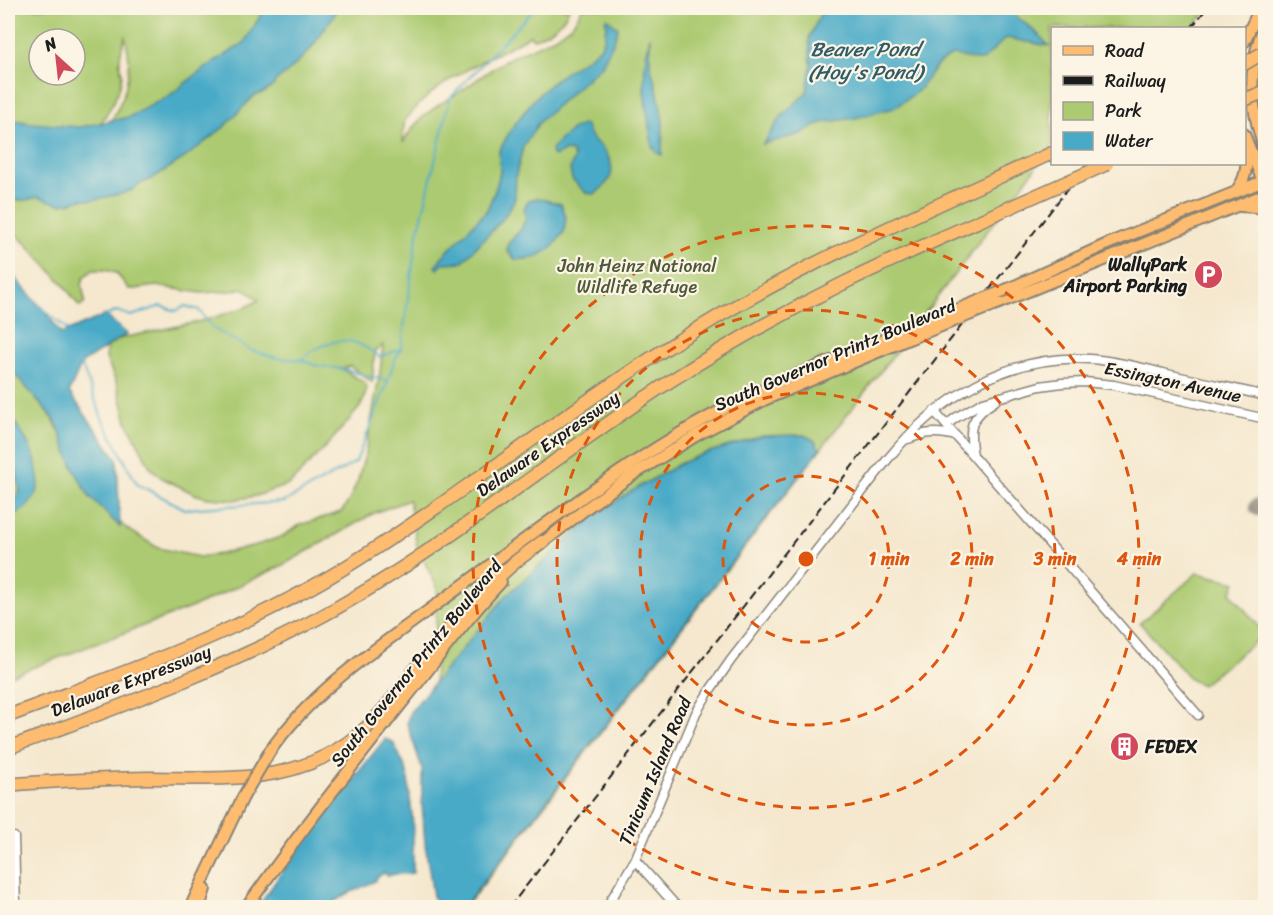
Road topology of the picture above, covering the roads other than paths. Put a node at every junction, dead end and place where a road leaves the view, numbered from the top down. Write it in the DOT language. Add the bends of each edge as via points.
graph roads {
  1 [pos="1260,8"];
  2 [pos="1266,23"];
  3 [pos="1246,40"];
  4 [pos="1266,52"];
  5 [pos="1246,63"];
  6 [pos="1266,91"];
  7 [pos="1246,100"];
  8 [pos="1259,136"];
  9 [pos="1246,140"];
  10 [pos="1266,147"];
  11 [pos="1266,153"];
  12 [pos="1051,154"];
  13 [pos="1105,165"];
  14 [pos="1246,165"];
  15 [pos="1265,187"];
  16 [pos="1234,193"];
  17 [pos="1237,206"];
  18 [pos="1266,211"];
  19 [pos="1003,396"];
  20 [pos="1266,396"];
  21 [pos="934,411"];
  22 [pos="1266,419"];
  23 [pos="946,425"];
  24 [pos="956,436"];
  25 [pos="902,442"];
  26 [pos="973,456"];
  27 [pos="542,542"];
  28 [pos="1198,715"];
  29 [pos="8,716"];
  30 [pos="8,748"];
  31 [pos="8,785"];
  32 [pos="14,837"];
  33 [pos="635,860"];
  34 [pos="212,863"];
  35 [pos="16,908"];
  36 [pos="190,908"];
  37 [pos="199,908"];
  38 [pos="246,908"];
  39 [pos="606,908"];
  40 [pos="678,908"];
  1 -- 3 [label="main road"];
  2 -- 8 [label="main road" via="1252,77"];
  4 -- 5 [label="highway, bridge"];
  6 -- 7 [label="highway, bridge"];
  8 -- 10 [label="main road"];
  8 -- 11 [label="main road"];
  9 -- 15 [label="main road"];
  12 -- 29 [label="highway, Delaware Expressway" via="828,257 738,305 623,376 375,549 249,620"];
  13 -- 30 [label="highway, Delaware Expressway, bridge" via="865,273 754,330 648,395 392,574 305,625 174,685"];
  14 -- 16 [label="main road" via="1246,175"];
  15 -- 16 [label="main road, South Governor Printz Boulevard"];
  15 -- 17 [label="main road, South Governor Printz Boulevard"];
  16 -- 34 [label="main road, South Governor Printz Boulevard, bridge" via="772,385 694,425 634,462 310,703 270,751"];
  17 -- 18 [label="main road"];
  17 -- 27 [label="main road, South Governor Printz Boulevard, bridge" via="764,400 674,448"];
  19 -- 22 [label="street, Essington Avenue" via="1051,384 1094,382"];
  19 -- 23 [label="street, Essington Avenue" via="983,402"];
  19 -- 26 [label="street" via="973,420"];
  20 -- 21 [label="street, Tinicum Island Road" via="1119,363 1068,359 1006,371 970,387"];
  21 -- 23 [label="street"];
  21 -- 25 [label="street, Tinicum Island Road"];
  23 -- 24 [label="street"];
  24 -- 25 [label="street" via="927,432"];
  24 -- 26 [label="street"];
  25 -- 33 [label="street, Tinicum Island Road" via="708,693"];
  26 -- 28 [label="street"];
  27 -- 31 [label="highway" via="471,605 373,721 324,758 287,771 248,777"];
  27 -- 38 [label="main road, South Governor Printz Boulevard" via="496,587 454,638"];
  32 -- 35 [label="street"];
  33 -- 39 [label="street"];
  33 -- 40 [label="street, Tinicum Island Road"];
  34 -- 36 [label="main road"];
  34 -- 37 [label="main road"];
}
